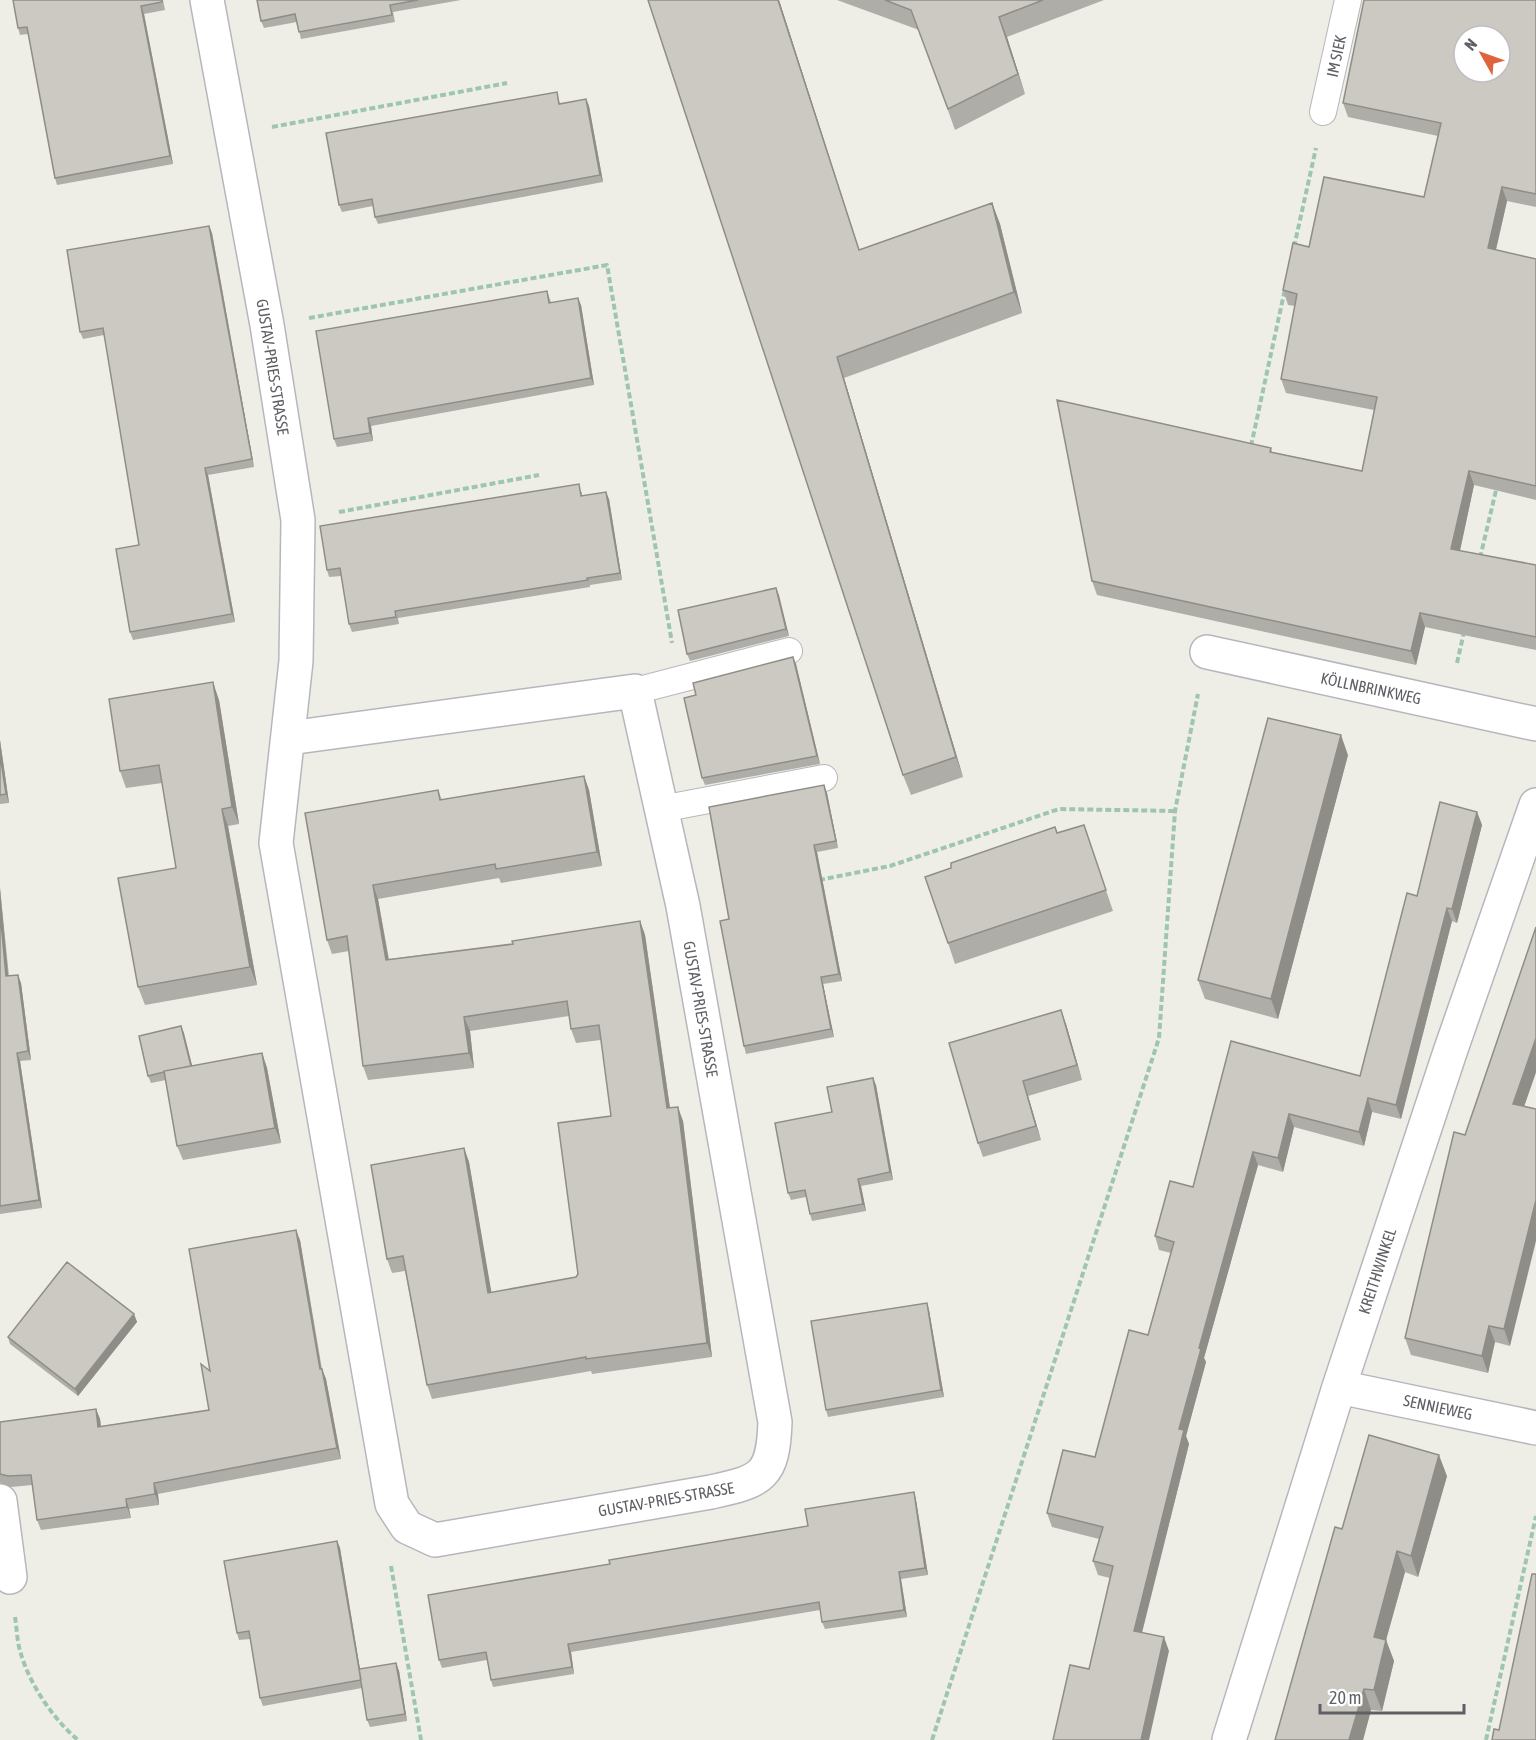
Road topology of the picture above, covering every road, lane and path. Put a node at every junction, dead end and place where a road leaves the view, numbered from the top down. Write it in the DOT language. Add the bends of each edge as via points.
graph roads {
  1 [pos="207,0"];
  2 [pos="1348,0"];
  3 [pos="507,83"];
  4 [pos="1323,112"];
  5 [pos="231,135"];
  6 [pos="1293,253"];
  7 [pos="1285,288"];
  8 [pos="267,325"];
  9 [pos="1250,452"];
  10 [pos="1499,474"];
  11 [pos="539,475"];
  12 [pos="298,520"];
  13 [pos="1478,566"];
  14 [pos="1465,624"];
  15 [pos="789,651"];
  16 [pos="1207,652"];
  17 [pos="635,691"];
  18 [pos="1447,705"];
  19 [pos="1536,724"];
  20 [pos="289,738"];
  21 [pos="824,778"];
  22 [pos="1536,805"];
  23 [pos="661,809"];
  24 [pos="1175,811"];
  25 [pos="809,882"];
  26 [pos="1339,1386"];
  27 [pos="1536,1428"];
  28 [pos="0,1501"];
  29 [pos="1536,1516"];
  30 [pos="407,1527"];
  31 [pos="10,1577"];
  32 [pos="78,1740"];
  33 [pos="421,1740"];
  34 [pos="932,1740"];
  35 [pos="1229,1740"];
  36 [pos="1486,1740"];
  1 -- 5 [label="street, GUSTAV-PRIES-STRASSE"];
  2 -- 4 [label="lane, IM SIEK"];
  3 -- 5 [label="path"];
  4 -- 6 [label="path"];
  5 -- 8 [label="street, GUSTAV-PRIES-STRASSE"];
  7 -- 9 [label="path"];
  8 -- 12 [label="street, GUSTAV-PRIES-STRASSE"];
  8 -- 17 [label="path" via="607,265 673,649"];
  10 -- 13 [label="path"];
  11 -- 12 [label="path"];
  12 -- 20 [label="street, GUSTAV-PRIES-STRASSE" via="296,661"];
  14 -- 18 [label="path"];
  15 -- 17 [label="lane"];
  16 -- 18 [label="street, KÖLLNBRINKWEG"];
  16 -- 24 [label="path"];
  17 -- 20 [label="street"];
  17 -- 23 [label="street, GUSTAV-PRIES-STRASSE"];
  18 -- 19 [label="street, KÖLLNBRINKWEG"];
  20 -- 30 [label="street, GUSTAV-PRIES-STRASSE" via="276,843 392,1504"];
  21 -- 23 [label="lane"];
  22 -- 26 [label="street, KREITHWINKEL"];
  23 -- 30 [label="street, GUSTAV-PRIES-STRASSE" via="776,1422 769,1467 741,1486 435,1540"];
  24 -- 25 [label="path" via="1059,809 890,866"];
  24 -- 34 [label="path" via="1159,1038"];
  26 -- 27 [label="street, SENNIEWEG"];
  26 -- 35 [label="street, KREITHWINKEL"];
  28 -- 31 [label="street"];
  29 -- 36 [label="path"];
  30 -- 33 [label="path" via="391,1566"];
  31 -- 32 [label="path" via="21,1654 58,1723"];
}
